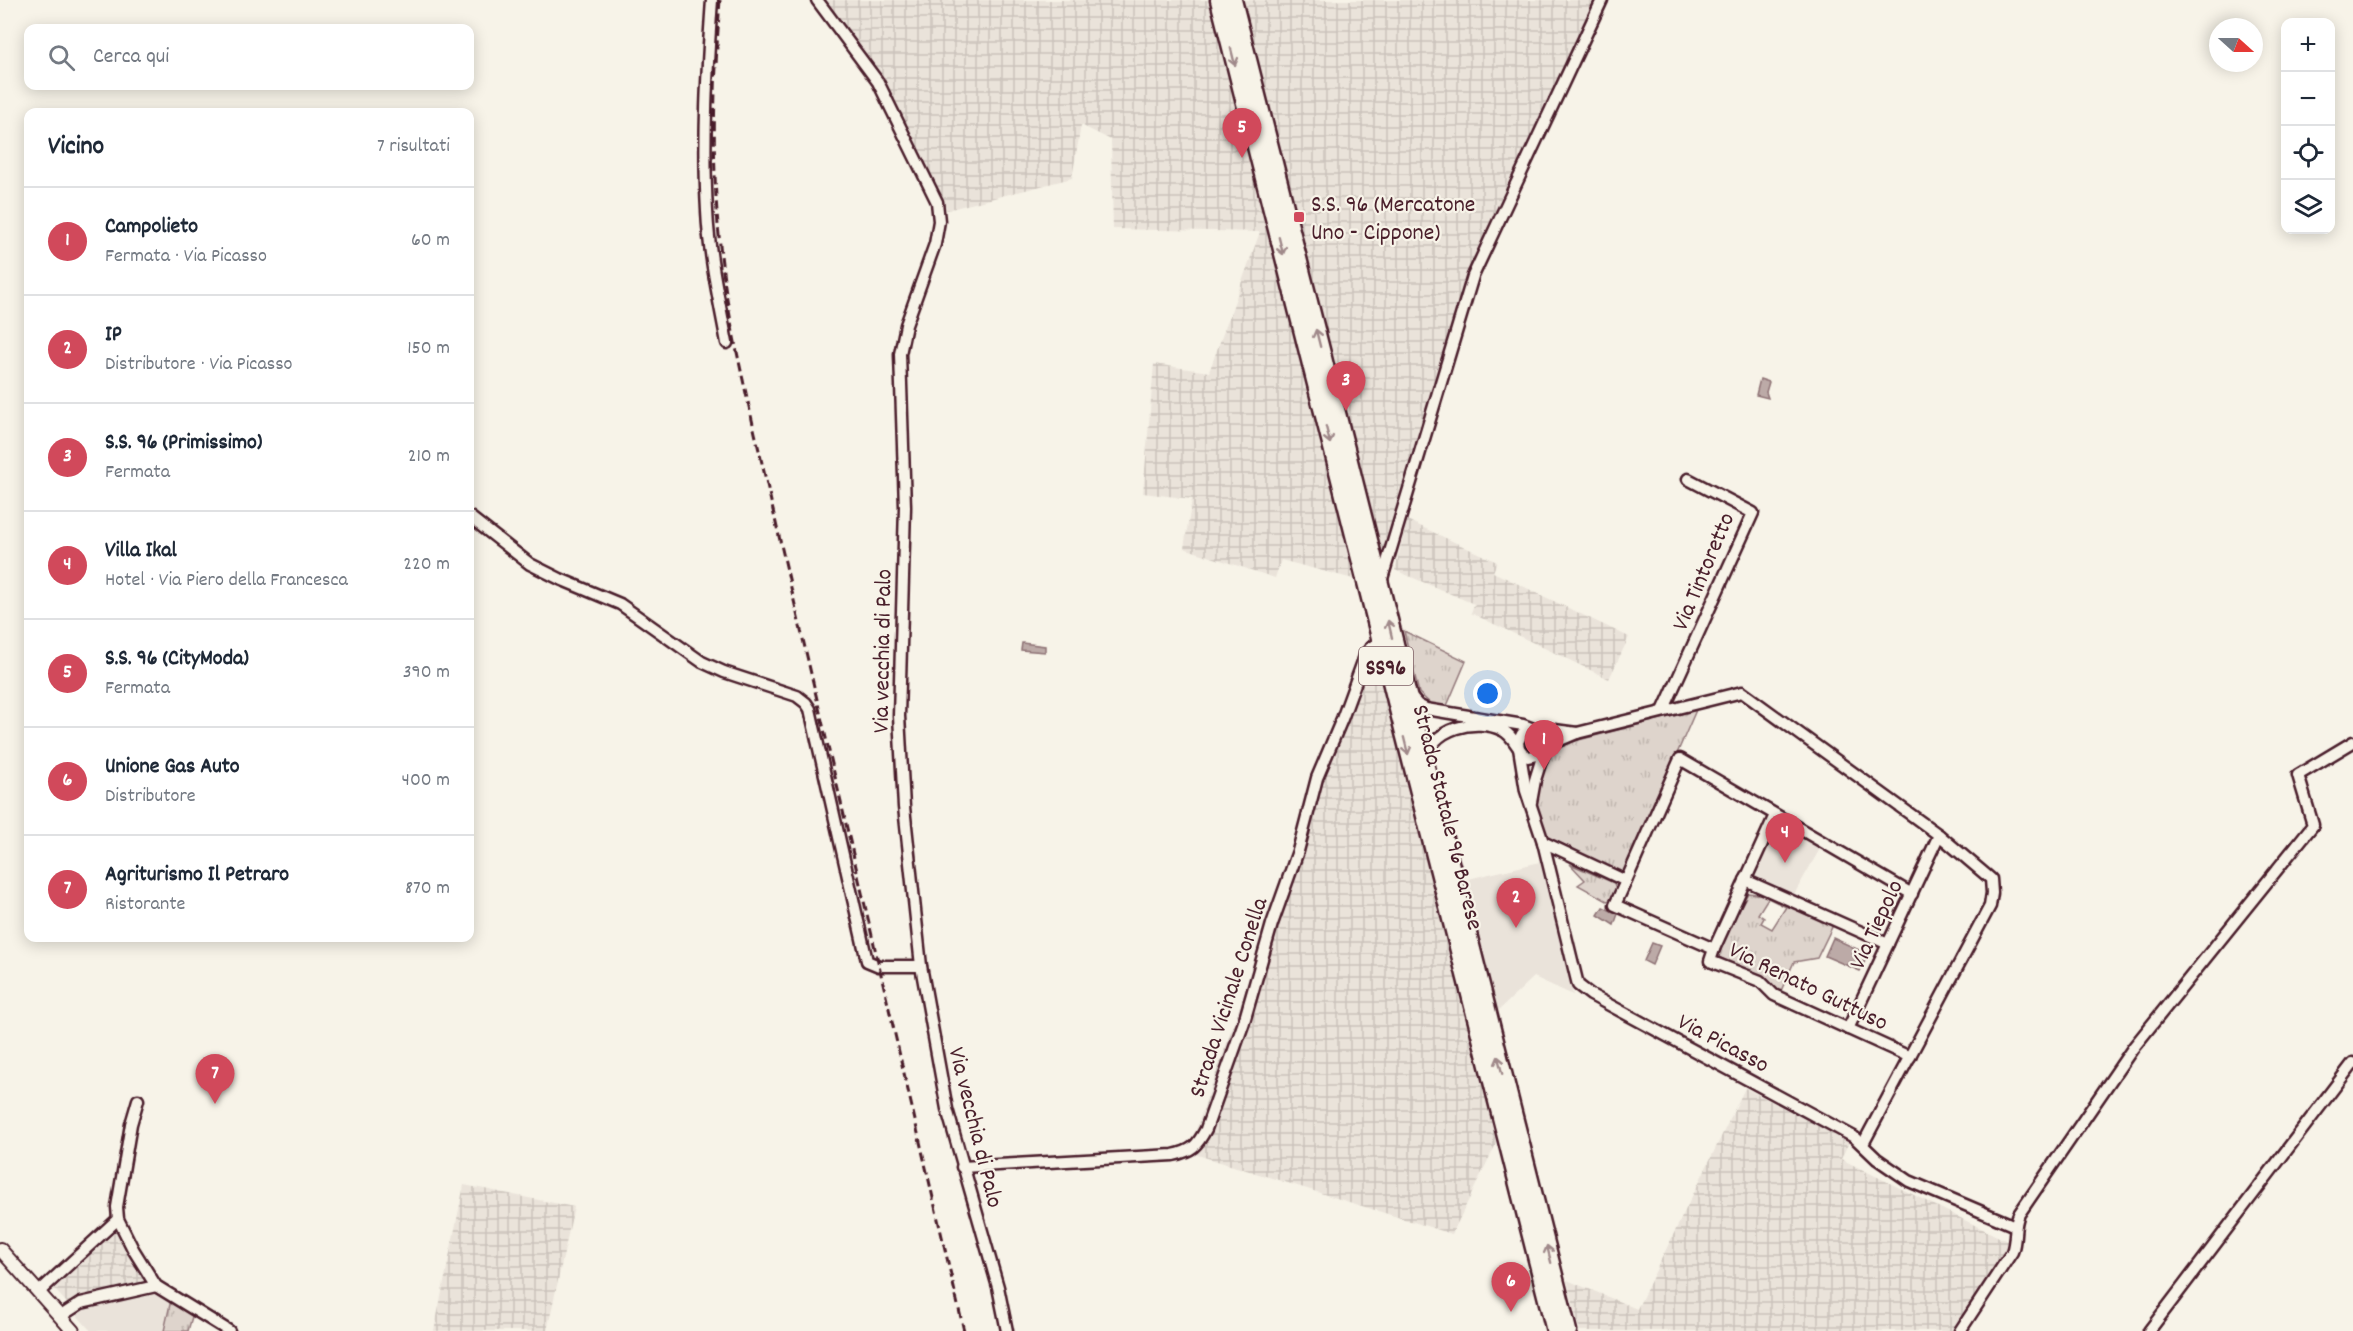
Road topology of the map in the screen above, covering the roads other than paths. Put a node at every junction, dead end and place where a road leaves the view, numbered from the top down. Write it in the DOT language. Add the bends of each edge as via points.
graph roads {
  1 [pos="712,0"];
  2 [pos="816,0"];
  3 [pos="1219,0"];
  4 [pos="1233,0"];
  5 [pos="1602,0"];
  6 [pos="727,343"];
  7 [pos="1688,479"];
  8 [pos="474,520"];
  9 [pos="1380,586"];
  10 [pos="1381,643"];
  11 [pos="1404,686"];
  12 [pos="1663,711"];
  13 [pos="1534,729"];
  14 [pos="1577,733"];
  15 [pos="2353,742"];
  16 [pos="1518,747"];
  17 [pos="1545,748"];
  18 [pos="1427,773"];
  19 [pos="1531,802"];
  20 [pos="1775,815"];
  21 [pos="1939,835"];
  22 [pos="1543,842"];
  23 [pos="1745,880"];
  24 [pos="1626,881"];
  25 [pos="1912,894"];
  26 [pos="1888,944"];
  27 [pos="1714,949"];
  28 [pos="921,966"];
  29 [pos="1848,1029"];
  30 [pos="1910,1057"];
  31 [pos="2353,1063"];
  32 [pos="138,1100"];
  33 [pos="1863,1144"];
  34 [pos="962,1167"];
  35 [pos="118,1219"];
  36 [pos="2015,1226"];
  37 [pos="0,1249"];
  38 [pos="156,1286"];
  39 [pos="39,1292"];
  40 [pos="61,1316"];
  41 [pos="73,1331"];
  42 [pos="229,1331"];
  43 [pos="1007,1331"];
  44 [pos="1555,1331"];
  45 [pos="1568,1331"];
  46 [pos="1960,1331"];
  47 [pos="2149,1331"];
  1 -- 6 [label="street" via="705,134 707,213"];
  2 -- 28 [label="street, Via vecchia di Palo" via="878,82 938,211 935,244 906,325 900,354 905,507 899,716"];
  3 -- 10 [label="main road, Strada Statale 96 Barese / SS96, one-way"];
  9 -- 4 [label="main road, Strada Statale 96 Barese / SS96, one-way"];
  5 -- 9 [label="street" via="1473,276"];
  7 -- 12 [label="street, Via Tintoretto" via="1753,513"];
  8 -- 28 [label="street" via="530,564 620,604 702,662 797,696 806,703 864,955 867,961 879,966"];
  11 -- 9 [label="main road, Strada Statale 96 Barese / SS96, one-way"];
  10 -- 34 [label="street, Strada Vicinale Conella" via="1371,647 1365,656 1317,778 1244,1022 1199,1142 1188,1152 1173,1155"];
  10 -- 44 [label="main road, Strada Statale 96 Barese / SS96, one-way"];
  11 -- 13 [label="street" via="1413,700 1426,709"];
  11 -- 18 [label="main road, Strada Statale 96 Barese / SS96"];
  12 -- 14 [label="street"];
  12 -- 21 [label="street" via="1742,692"];
  13 -- 14 [label="street"];
  13 -- 16 [label="street" via="1522,734"];
  13 -- 17 [label="street" via="1545,737"];
  14 -- 17 [label="street"];
  15 -- 36 [label="street" via="2298,775 2313,825 2133,1048 2019,1214"];
  16 -- 17 [label="street" via="1532,757"];
  16 -- 18 [label="street" via="1505,731 1495,727 1461,727 1435,741 1428,751"];
  16 -- 19 [label="street, Via Picasso"];
  17 -- 19 [label="street"];
  45 -- 18 [label="main road, Strada Statale 96 Barese / SS96, one-way"];
  19 -- 22 [label="street, Via Picasso"];
  20 -- 23 [label="street"];
  20 -- 24 [label="street" via="1680,759"];
  20 -- 25 [label="street"];
  21 -- 25 [label="street, Via Tiepolo"];
  21 -- 30 [label="street" via="1991,879 1992,893 1990,906"];
  22 -- 24 [label="street"];
  22 -- 33 [label="street, Via Picasso" via="1575,978 1583,990"];
  23 -- 26 [label="street"];
  23 -- 27 [label="street"];
  24 -- 27 [label="street, Via Renato Guttuso" via="1615,905"];
  25 -- 26 [label="street, Via Tiepolo"];
  26 -- 29 [label="street, Via Tiepolo"];
  27 -- 29 [label="street, Via Renato Guttuso" via="1710,961 1760,981 1774,995"];
  28 -- 34 [label="street, Via vecchia di Palo" via="947,1109"];
  29 -- 30 [label="street, Via Renato Guttuso"];
  30 -- 33 [label="street"];
  31 -- 47 [label="street"];
  32 -- 35 [label="street"];
  33 -- 36 [label="street, Via Picasso" via="1909,1181"];
  34 -- 43 [label="street, Via vecchia di Palo"];
  35 -- 38 [label="street"];
  35 -- 39 [label="street"];
  36 -- 46 [label="street" via="2012,1252"];
  37 -- 39 [label="street"];
  38 -- 40 [label="street" via="81,1303"];
  38 -- 42 [label="street"];
  39 -- 40 [label="street"];
  40 -- 41 [label="street"];
}
